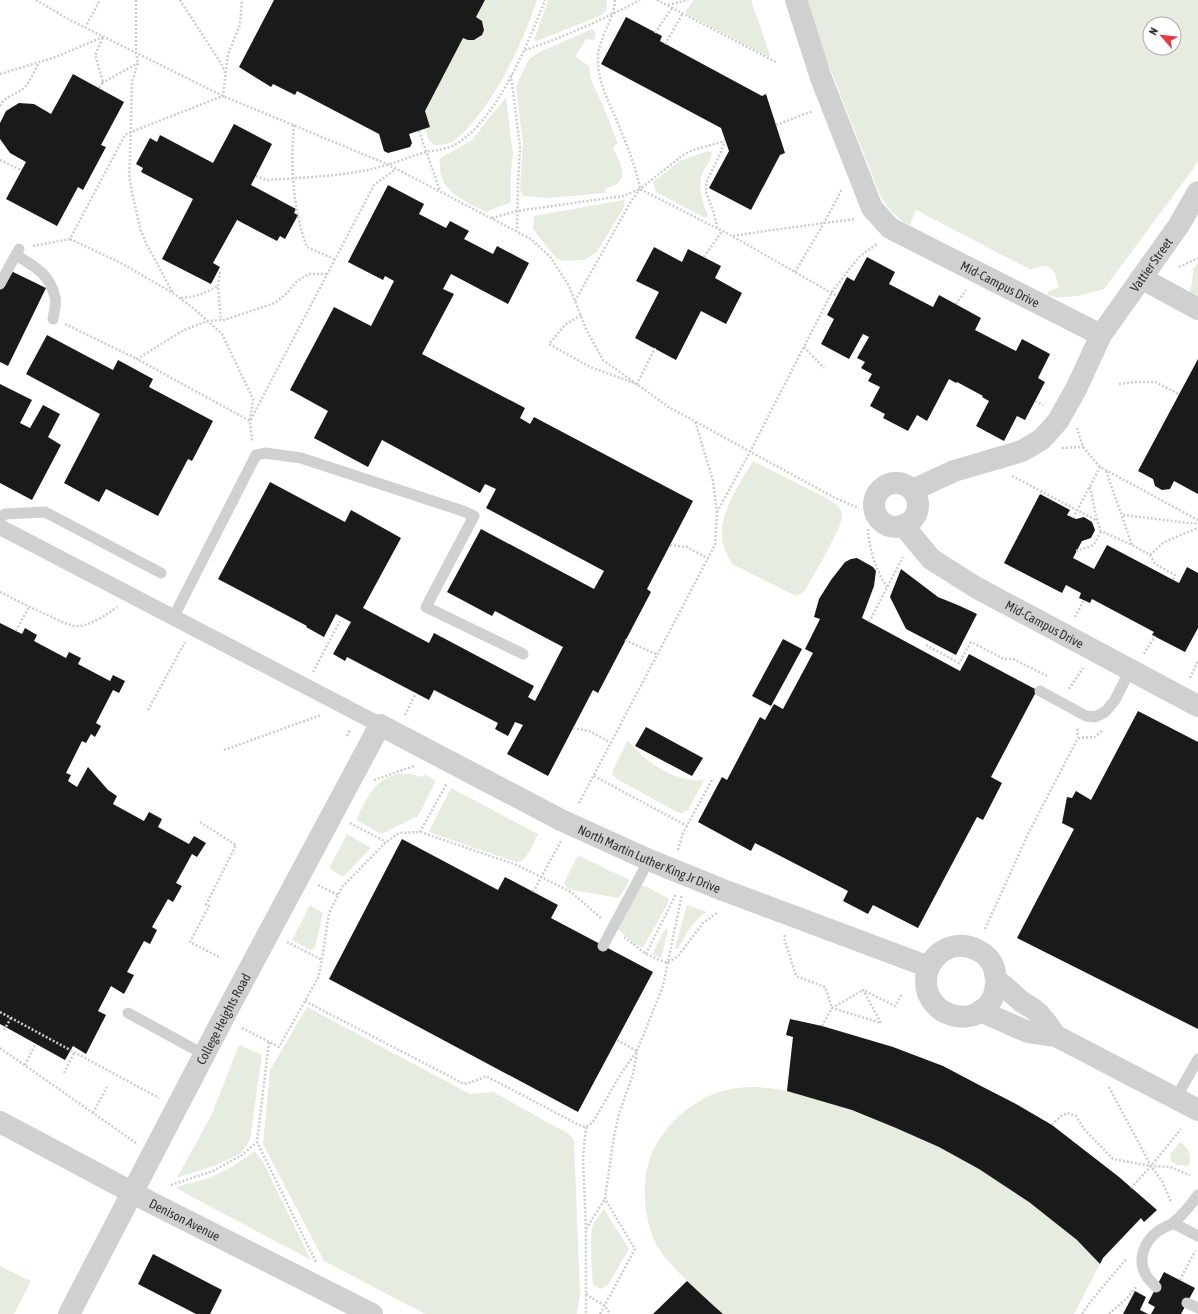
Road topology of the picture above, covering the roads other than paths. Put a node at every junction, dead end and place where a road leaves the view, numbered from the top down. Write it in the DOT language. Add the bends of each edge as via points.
graph roads {
  1 [pos="796,0"];
  2 [pos="1198,192"];
  3 [pos="1141,278"];
  4 [pos="0,284"];
  5 [pos="1198,309"];
  6 [pos="53,319"];
  7 [pos="1101,335"];
  8 [pos="912,490"];
  9 [pos="0,518"];
  10 [pos="903,525"];
  11 [pos="0,527"];
  12 [pos="161,573"];
  13 [pos="173,618"];
  14 [pos="523,654"];
  15 [pos="1135,665"];
  16 [pos="1040,691"];
  17 [pos="1198,706"];
  18 [pos="380,726"];
  19 [pos="650,860"];
  20 [pos="603,946"];
  21 [pos="929,967"];
  22 [pos="990,996"];
  23 [pos="128,1013"];
  24 [pos="1056,1036"];
  25 [pos="205,1055"];
  26 [pos="1198,1059"];
  27 [pos="1176,1098"];
  28 [pos="1198,1110"];
  29 [pos="0,1122"];
  30 [pos="133,1192"];
  31 [pos="1198,1195"];
  32 [pos="1173,1223"];
  33 [pos="1198,1236"];
  34 [pos="1156,1287"];
  35 [pos="1187,1304"];
  36 [pos="1198,1308"];
  37 [pos="365,1313"];
  38 [pos="69,1314"];
  1 -- 7 [label="street, Mid-Campus Drive" via="821,78 872,208 890,228"];
  2 -- 3 [label="street, Vattier Street" via="1179,225"];
  3 -- 5 [label="street"];
  3 -- 7 [label="street, Vattier Street"];
  4 -- 6 [label="lane" via="17,252 48,280 56,298"];
  7 -- 8 [label="street" via="1069,402 1058,421 1042,439 1022,451 954,471"];
  8 -- 10 [label="street" via="918,504 917,511 909,522"];
  8 -- 10 [label="street" via="900,483 893,483 880,490 876,496 875,510 878,517 889,525"];
  9 -- 12 [label="lane" via="5,514 45,512"];
  10 -- 15 [label="street, Mid-Campus Drive" via="931,559 977,588"];
  11 -- 13 [label="street"];
  13 -- 14 [label="lane" via="256,455 265,453 302,458 474,516 426,607"];
  13 -- 18 [label="street"];
  15 -- 16 [label="lane" via="1115,700 1105,712 1095,717 1086,716"];
  15 -- 17 [label="street, Mid-Campus Drive"];
  18 -- 19 [label="street, North Martin Luther King Jr Drive" via="561,820"];
  18 -- 25 [label="street, College Heights Road"];
  19 -- 20 [label="lane"];
  19 -- 21 [label="street, North Martin Luther King Jr Drive" via="716,888"];
  21 -- 22 [label="street" via="926,976 929,996 934,1005 951,1016 971,1015"];
  21 -- 22 [label="street" via="934,958 956,946 971,947 980,951 993,966"];
  22 -- 24 [label="street" via="1028,1032"];
  22 -- 24 [label="street" via="1020,1001 1038,1012"];
  23 -- 25 [label="lane"];
  24 -- 27 [label="street"];
  25 -- 30 [label="street, College Heights Road"];
  26 -- 27 [label="lane"];
  27 -- 28 [label="street"];
  29 -- 30 [label="street, Denison Avenue"];
  30 -- 37 [label="street, Denison Avenue"];
  30 -- 38 [label="street, College Heights Road"];
  31 -- 32 [label="lane" via="1188,1210"];
  32 -- 33 [label="lane"];
  32 -- 34 [label="lane" via="1152,1237 1142,1255 1146,1276"];
  35 -- 36 [label="lane"];
}
